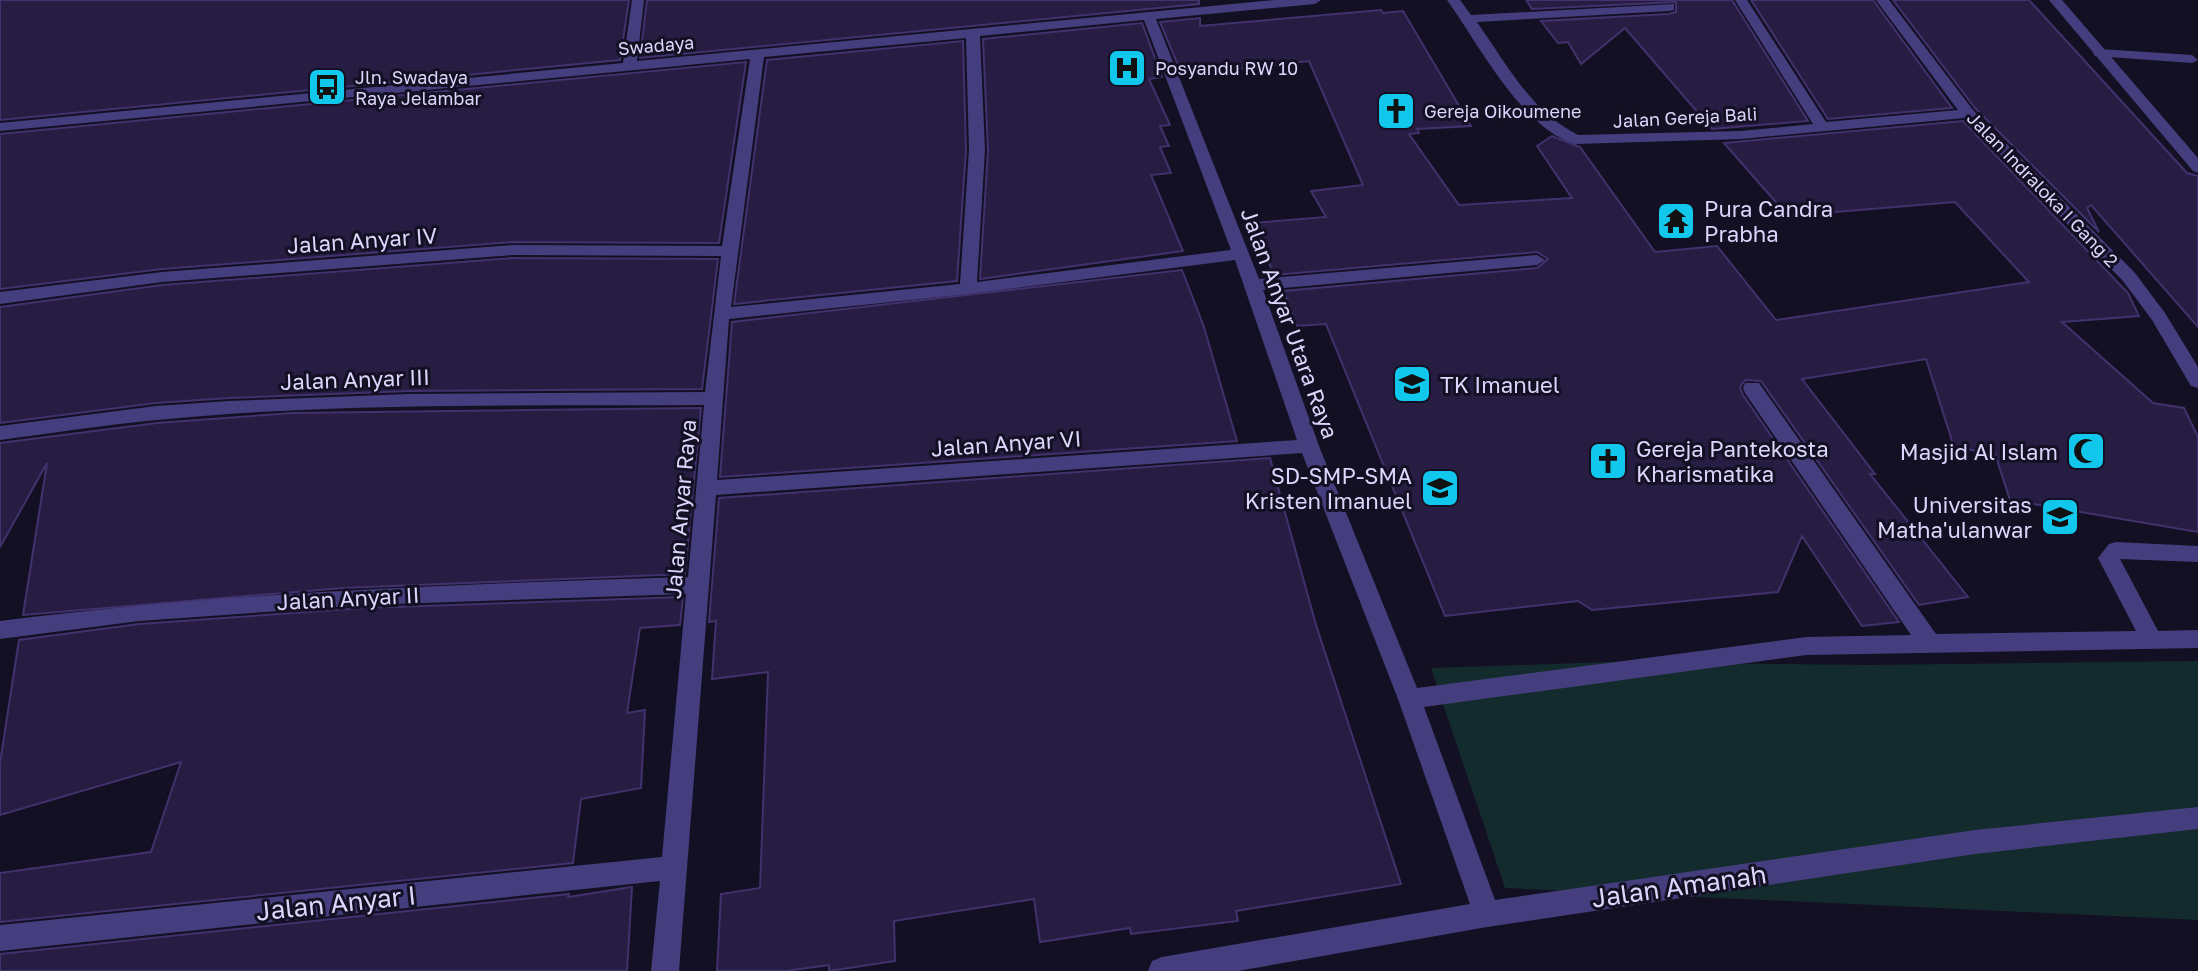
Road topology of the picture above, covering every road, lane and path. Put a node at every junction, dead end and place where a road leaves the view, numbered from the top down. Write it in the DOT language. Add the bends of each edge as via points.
graph roads {
  1 [pos="638,0"];
  2 [pos="1315,0"];
  3 [pos="1453,0"];
  4 [pos="1741,0"];
  5 [pos="1882,0"];
  6 [pos="2055,0"];
  7 [pos="1669,7"];
  8 [pos="1149,17"];
  9 [pos="1469,19"];
  10 [pos="973,33"];
  11 [pos="2100,53"];
  12 [pos="758,54"];
  13 [pos="2196,57"];
  14 [pos="629,66"];
  15 [pos="1968,113"];
  16 [pos="0,127"];
  17 [pos="1822,127"];
  18 [pos="2198,168"];
  19 [pos="729,251"];
  20 [pos="1241,254"];
  21 [pos="1537,260"];
  22 [pos="1253,285"];
  23 [pos="968,289"];
  24 [pos="0,298"];
  25 [pos="721,314"];
  26 [pos="2198,382"];
  27 [pos="1752,388"];
  28 [pos="713,398"];
  29 [pos="0,433"];
  30 [pos="1309,446"];
  31 [pos="707,488"];
  32 [pos="2198,554"];
  33 [pos="697,585"];
  34 [pos="0,630"];
  35 [pos="2151,639"];
  36 [pos="2198,639"];
  37 [pos="1930,644"];
  38 [pos="1410,699"];
  39 [pos="2198,818"];
  40 [pos="672,868"];
  41 [pos="1487,914"];
  42 [pos="0,938"];
  43 [pos="665,971"];
  44 [pos="1162,971"];
  1 -- 14 [label="street"];
  2 -- 8 [label="street, Swadaya"];
  3 -- 9 [label="street"];
  4 -- 17 [label="street"];
  5 -- 15 [label="street, Jalan Indraloka I Gang 2"];
  6 -- 11 [label="street"];
  7 -- 9 [label="street"];
  8 -- 10 [label="street, Swadaya"];
  8 -- 20 [label="street, Jalan Anyar Utara Raya"];
  9 -- 17 [label="street, Jalan Gereja Bali" via="1553,129 1575,140"];
  10 -- 12 [label="street, Swadaya"];
  10 -- 23 [label="street" via="977,150"];
  11 -- 13 [label="street"];
  11 -- 18 [label="street"];
  12 -- 14 [label="street, Swadaya"];
  12 -- 19 [label="street, Jalan Anyar Raya"];
  14 -- 16 [label="street, Swadaya"];
  15 -- 17 [label="street, Jalan Gereja Bali"];
  15 -- 26 [label="street, Jalan Indraloka I Gang 2" via="2129,277"];
  19 -- 24 [label="street, Jalan Anyar IV" via="512,250 162,277"];
  19 -- 25 [label="street, Jalan Anyar Raya"];
  20 -- 22 [label="street, Jalan Anyar Utara Raya"];
  20 -- 23 [label="street"];
  21 -- 22 [label="street"];
  22 -- 30 [label="street, Jalan Anyar Utara Raya"];
  23 -- 25 [label="street"];
  25 -- 28 [label="street, Jalan Anyar Raya"];
  27 -- 37 [label="street"];
  28 -- 29 [label="street, Jalan Anyar III" via="275,405 156,413"];
  28 -- 31 [label="street, Jalan Anyar Raya"];
  30 -- 31 [label="street, Jalan Anyar VI"];
  30 -- 38 [label="street, Jalan Anyar Utara Raya"];
  31 -- 33 [label="street, Jalan Anyar Raya"];
  32 -- 35 [label="street" via="2116,550 2109,558"];
  33 -- 34 [label="street, Jalan Anyar II" via="364,596 139,612"];
  33 -- 40 [label="street, Jalan Anyar Raya"];
  35 -- 36 [label="street"];
  35 -- 37 [label="street"];
  37 -- 38 [label="street" via="1806,646"];
  38 -- 41 [label="street, Jalan Anyar Utara Raya"];
  39 -- 41 [label="street, Jalan Amanah" via="2042,832"];
  40 -- 42 [label="street, Jalan Anyar I"];
  40 -- 43 [label="street, Jalan Anyar Raya"];
  41 -- 44 [label="street, Jalan Amanah"];
}
